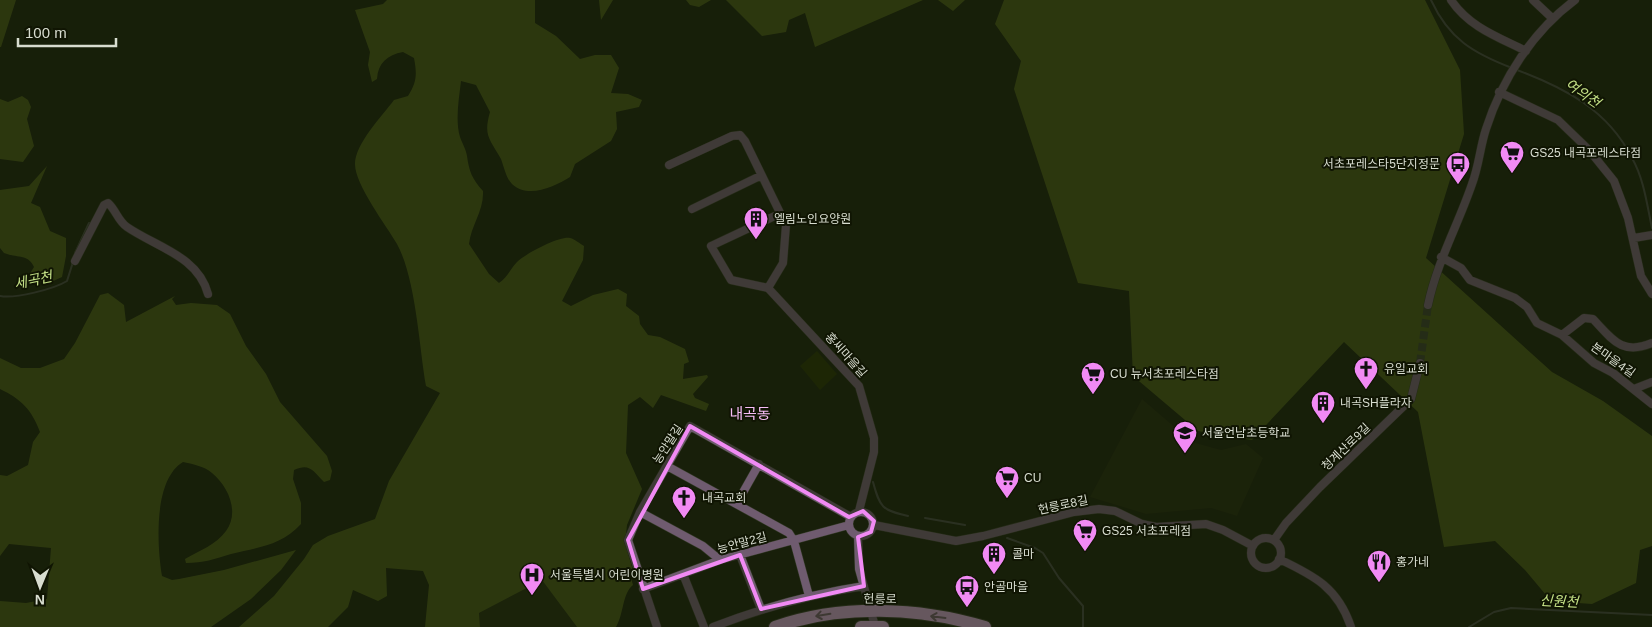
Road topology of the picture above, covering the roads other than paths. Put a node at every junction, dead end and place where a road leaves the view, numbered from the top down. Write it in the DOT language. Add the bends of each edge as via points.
graph roads {
  1 [pos="1451,0"];
  2 [pos="1533,0"];
  3 [pos="1575,0"];
  4 [pos="1552,18"];
  5 [pos="1525,53"];
  6 [pos="1500,89"];
  7 [pos="669,165"];
  8 [pos="760,176"];
  9 [pos="692,209"];
  10 [pos="780,214"];
  11 [pos="1652,234"];
  12 [pos="1638,237"];
  13 [pos="1441,257"];
  14 [pos="75,261"];
  15 [pos="768,288"];
  16 [pos="208,294"];
  17 [pos="1652,294"];
  18 [pos="1428,305"];
  19 [pos="1562,335"];
  20 [pos="1652,343"];
  21 [pos="1420,363"];
  22 [pos="1652,382"];
  23 [pos="1634,389"];
  24 [pos="1652,404"];
  25 [pos="760,464"];
  26 [pos="667,466"];
  27 [pos="737,503"];
  28 [pos="640,512"];
  29 [pos="859,512"];
  30 [pos="851,517"];
  31 [pos="874,525"];
  32 [pos="849,526"];
  33 [pos="858,536"];
  34 [pos="1274,540"];
  35 [pos="794,541"];
  36 [pos="1253,546"];
  37 [pos="740,555"];
  38 [pos="1279,559"];
  39 [pos="720,560"];
  40 [pos="683,574"];
  41 [pos="864,586"];
  42 [pos="643,588"];
  43 [pos="809,596"];
  44 [pos="761,609"];
  45 [pos="871,612"];
  46 [pos="657,627"];
  47 [pos="704,627"];
  48 [pos="712,627"];
  49 [pos="775,627"];
  50 [pos="861,627"];
  51 [pos="879,627"];
  52 [pos="985,627"];
  53 [pos="1351,627"];
  1 -- 5 [label="street" via="1480,29"];
  2 -- 4 [label="street"];
  3 -- 4 [label="street"];
  4 -- 5 [label="street"];
  5 -- 6 [label="street"];
  6 -- 12 [label="street" via="1558,120 1589,150 1614,181"];
  6 -- 13 [label="street" via="1485,131 1473,183"];
  7 -- 8 [label="street" via="721,140 740,135"];
  8 -- 9 [label="street"];
  8 -- 10 [label="street"];
  10 -- 15 [label="street" via="786,225 783,263"];
  10 -- 15 [label="street" via="711,246 731,280"];
  11 -- 12 [label="street"];
  12 -- 17 [label="street" via="1635,252 1641,276"];
  13 -- 18 [label="street"];
  13 -- 19 [label="street" via="1461,268 1470,280 1515,298 1537,323"];
  14 -- 16 [label="street" via="108,203 126,227 157,243 201,274"];
  15 -- 29 [label="street, 홍씨마을길" via="859,386 874,438 874,452"];
  19 -- 20 [label="street" via="1584,318 1589,318 1615,342 1626,347 1640,348"];
  19 -- 23 [label="street, 본마을4길" via="1594,363"];
  21 -- 34 [label="street, 청계산로9길" via="1411,399 1320,487"];
  22 -- 23 [label="street"];
  23 -- 24 [label="street, 본마을4길"];
  25 -- 26 [label="street, 능안말길" via="690,426"];
  25 -- 27 [label="street"];
  25 -- 30 [label="street, 능안말길"];
  26 -- 27 [label="street"];
  26 -- 28 [label="street, 능안말길"];
  27 -- 35 [label="street" via="789,533"];
  28 -- 39 [label="street" via="703,546"];
  28 -- 42 [label="street, 능안말길" via="628,540"];
  29 -- 30 [label="street"];
  29 -- 31 [label="street" via="870,514"];
  30 -- 32 [label="street"];
  31 -- 33 [label="street" via="868,534"];
  31 -- 36 [label="street, 헌릉로8길" via="956,541 1074,512 1099,509 1115,511 1142,524 1156,526 1206,524"];
  32 -- 33 [label="street"];
  32 -- 35 [label="street, 능안말2길"];
  33 -- 41 [label="street" via="858,561"];
  34 -- 36 [label="street" via="1264,538"];
  34 -- 38 [label="street" via="1279,546"];
  35 -- 37 [label="street, 능안말2길"];
  35 -- 43 [label="street"];
  36 -- 38 [label="street" via="1252,556 1262,567 1272,567"];
  37 -- 39 [label="street, 능안말2길"];
  37 -- 44 [label="street"];
  38 -- 53 [label="street" via="1316,579 1333,593 1344,607"];
  39 -- 40 [label="street, 능안말2길"];
  40 -- 42 [label="street, 능안말2길"];
  40 -- 47 [label="street"];
  41 -- 43 [label="street"];
  41 -- 45 [label="street"];
  42 -- 46 [label="street, 능안말길"];
  43 -- 44 [label="street"];
  44 -- 48 [label="street"];
  45 -- 49 [label="main road, 헌릉로, one-way" via="837,612 801,618"];
  45 -- 51 [label="street"];
  52 -- 45 [label="main road, 헌릉로, one-way" via="959,619"];
  50 -- 51 [label="main road"];
}
